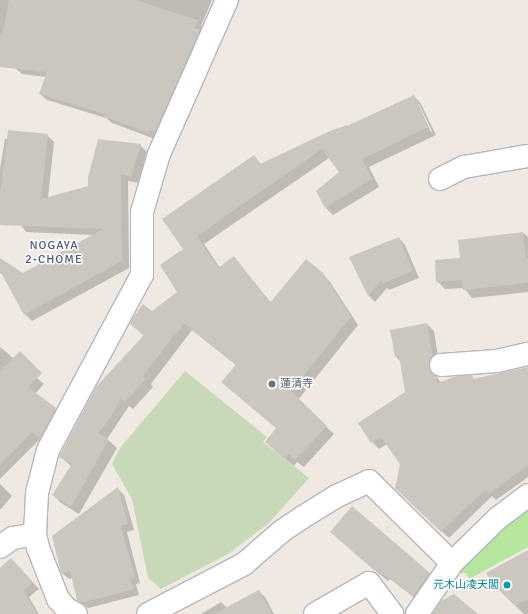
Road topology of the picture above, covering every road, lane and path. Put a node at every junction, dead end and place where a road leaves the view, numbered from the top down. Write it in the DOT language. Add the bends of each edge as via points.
graph roads {
  1 [pos="227,0"];
  2 [pos="528,156"];
  3 [pos="440,179"];
  4 [pos="528,354"];
  5 [pos="441,365"];
  6 [pos="528,495"];
  7 [pos="35,534"];
  8 [pos="0,547"];
  9 [pos="452,562"];
  10 [pos="76,614"];
  11 [pos="148,614"];
  12 [pos="315,614"];
  13 [pos="392,614"];
  14 [pos="417,614"];
  1 -- 7 [label="street" via="159,154 142,212 142,275 48,450 37,493"];
  2 -- 3 [label="street" via="464,167"];
  4 -- 5 [label="street" via="497,361"];
  6 -- 9 [label="street" via="498,518"];
  7 -- 8 [label="street" via="13,538"];
  7 -- 10 [label="street" via="58,599"];
  9 -- 11 [label="street" via="369,481 302,517 244,564"];
  9 -- 14 [label="street"];
  12 -- 13 [label="street" via="369,582"];
}
